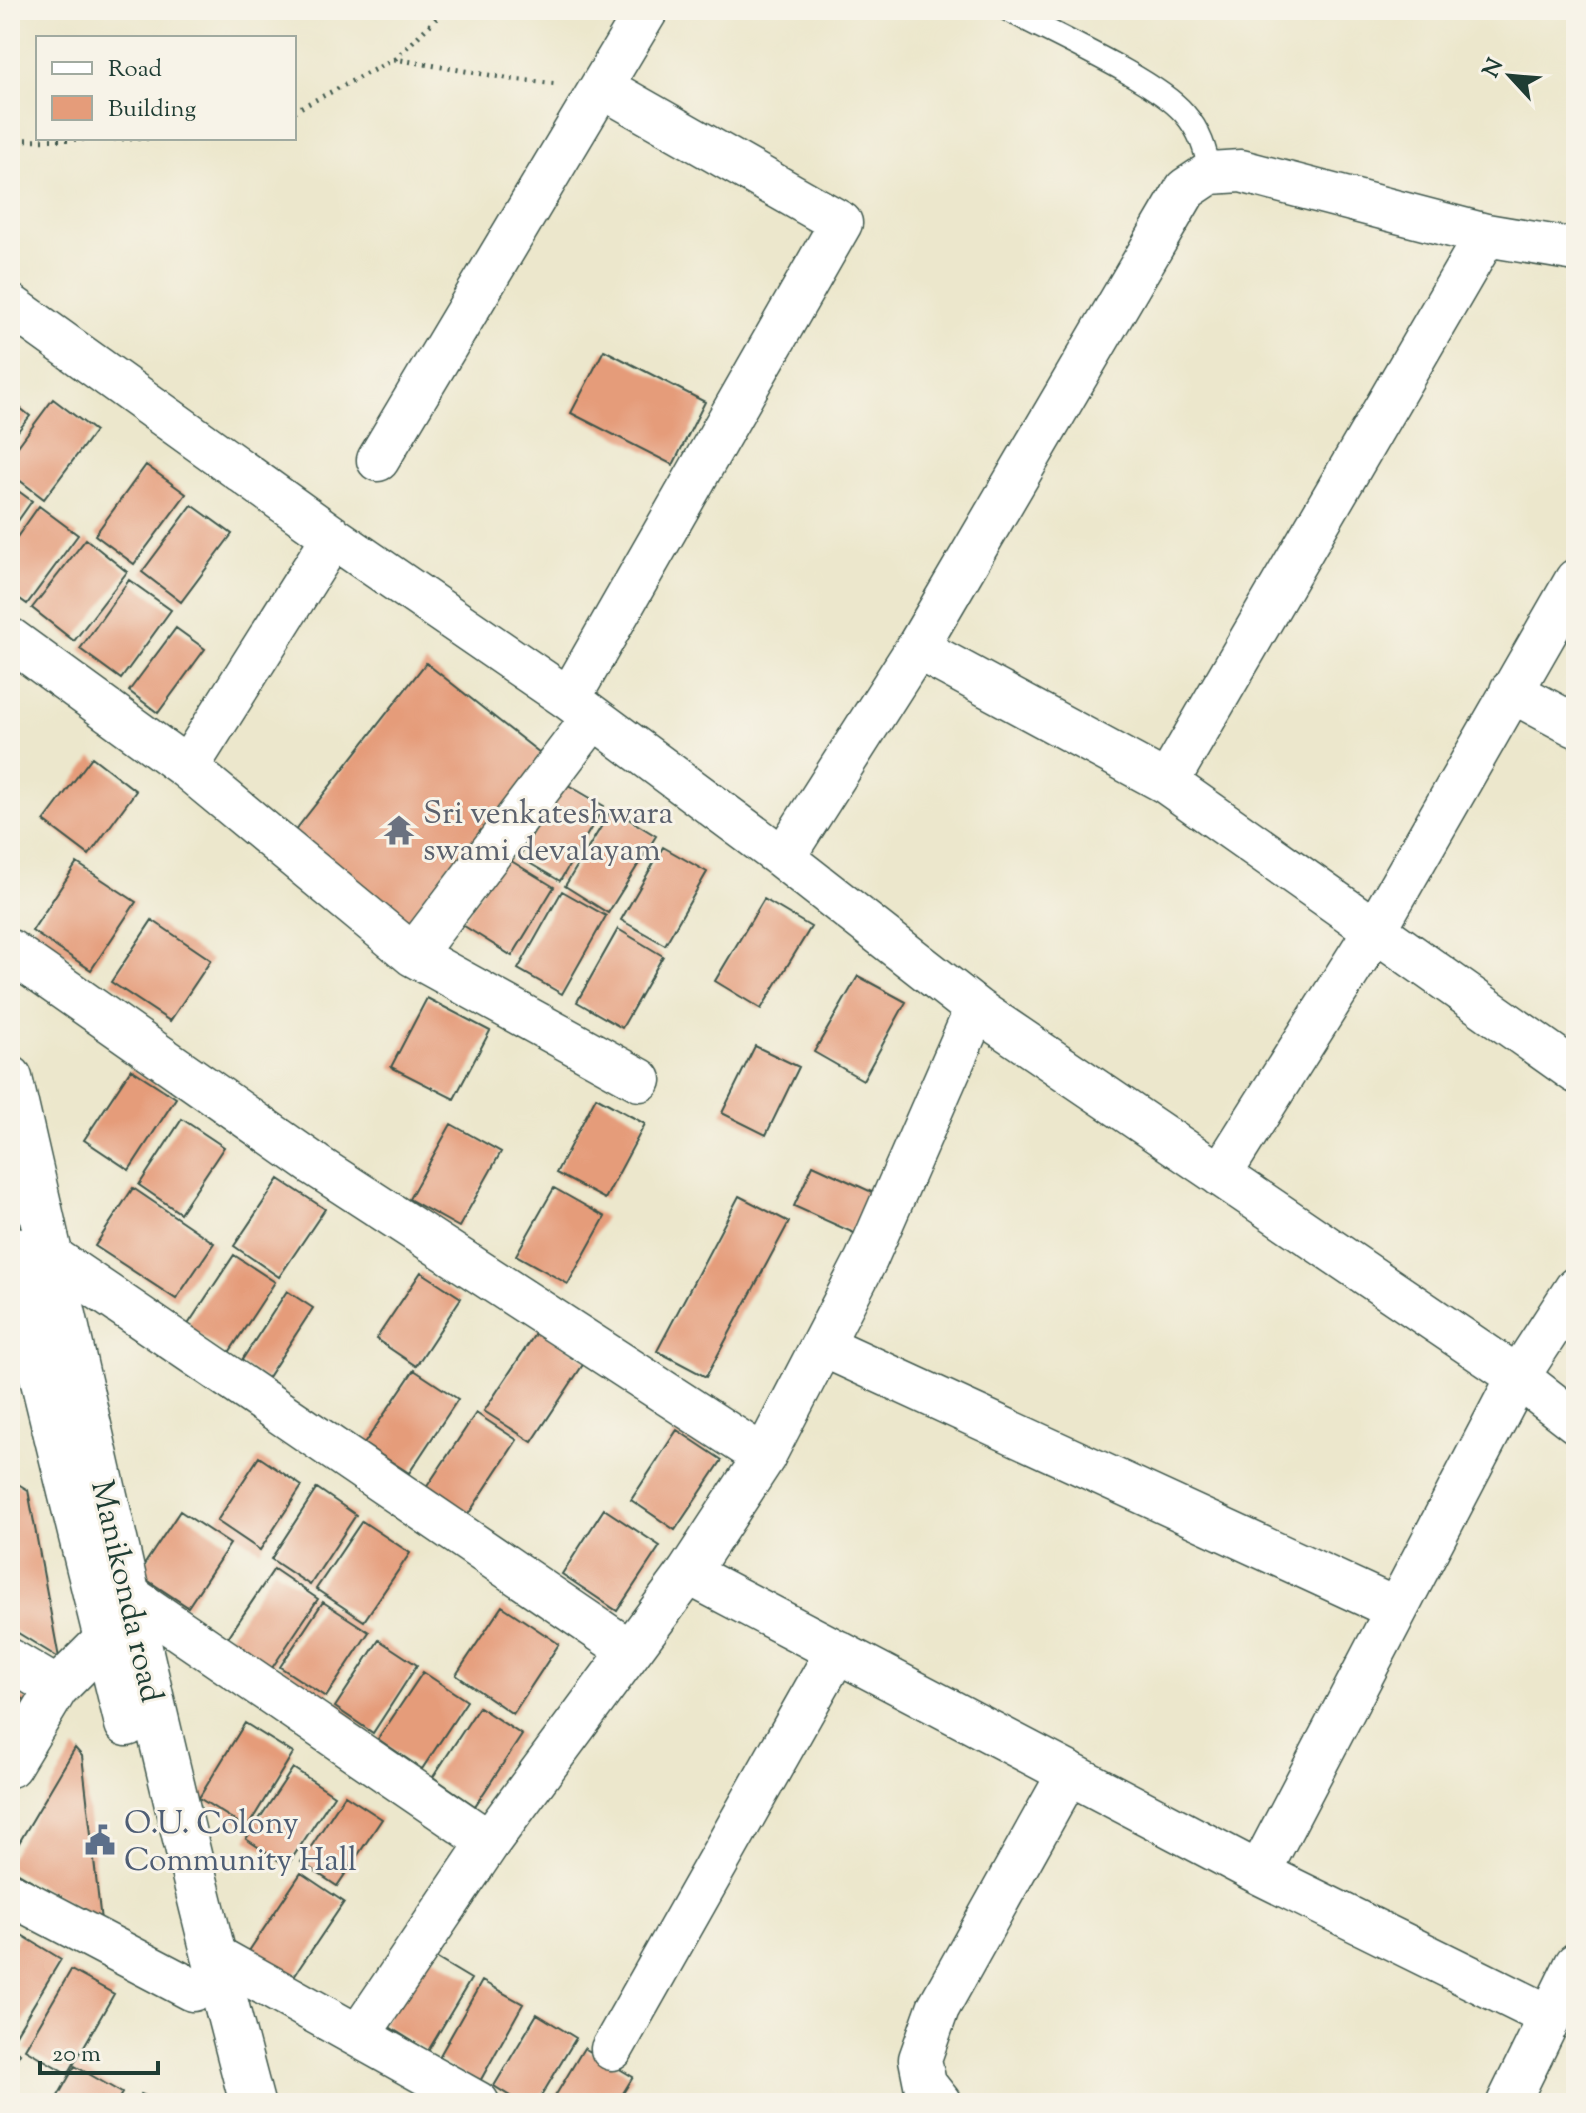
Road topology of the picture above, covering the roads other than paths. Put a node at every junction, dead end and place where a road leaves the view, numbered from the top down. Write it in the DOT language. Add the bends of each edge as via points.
graph roads {
  1 [pos="647,10"];
  2 [pos="1008,10"];
  3 [pos="602,87"];
  4 [pos="1210,173"];
  5 [pos="1486,235"];
  6 [pos="1576,250"];
  7 [pos="10,305"];
  8 [pos="378,460"];
  9 [pos="333,537"];
  10 [pos="1576,580"];
  11 [pos="10,639"];
  12 [pos="917,648"];
  13 [pos="1511,691"];
  14 [pos="581,708"];
  15 [pos="1576,726"];
  16 [pos="187,768"];
  17 [pos="1167,783"];
  18 [pos="783,858"];
  19 [pos="1375,930"];
  20 [pos="10,951"];
  21 [pos="413,955"];
  22 [pos="976,1009"];
  23 [pos="1576,1072"];
  24 [pos="10,1078"];
  25 [pos="640,1080"];
  26 [pos="1220,1175"];
  27 [pos="10,1247"];
  28 [pos="52,1257"];
  29 [pos="1576,1288"];
  30 [pos="824,1346"];
  31 [pos="24,1359"];
  32 [pos="1518,1377"];
  33 [pos="1576,1422"];
  34 [pos="764,1457"];
  35 [pos="688,1573"];
  36 [pos="128,1595"];
  37 [pos="1396,1609"];
  38 [pos="106,1639"];
  39 [pos="630,1651"];
  40 [pos="837,1651"];
  41 [pos="10,1660"];
  42 [pos="57,1688"];
  43 [pos="10,1766"];
  44 [pos="1069,1773"];
  45 [pos="489,1842"];
  46 [pos="1259,1873"];
  47 [pos="10,1894"];
  48 [pos="1576,1964"];
  49 [pos="203,1972"];
  50 [pos="1549,2016"];
  51 [pos="359,2035"];
  52 [pos="612,2049"];
  53 [pos="221,2103"];
  54 [pos="252,2103"];
  55 [pos="478,2103"];
  56 [pos="940,2103"];
  57 [pos="1508,2103"];
  1 -- 3 [label="street"];
  2 -- 4 [label="lane" via="1183,111 1205,145"];
  3 -- 8 [label="street"];
  3 -- 14 [label="street" via="841,223"];
  4 -- 5 [label="street" via="1241,171 1285,180"];
  4 -- 12 [label="street" via="1186,189"];
  5 -- 6 [label="street"];
  5 -- 17 [label="street"];
  7 -- 9 [label="street"];
  9 -- 14 [label="street"];
  9 -- 16 [label="street"];
  10 -- 13 [label="street"];
  11 -- 16 [label="street"];
  12 -- 17 [label="street"];
  12 -- 18 [label="street"];
  13 -- 15 [label="street"];
  13 -- 19 [label="street"];
  14 -- 18 [label="street"];
  14 -- 21 [label="street"];
  16 -- 21 [label="street"];
  17 -- 19 [label="street"];
  18 -- 22 [label="street"];
  19 -- 23 [label="street"];
  19 -- 26 [label="street"];
  20 -- 34 [label="street" via="315,1165"];
  21 -- 25 [label="street"];
  22 -- 26 [label="street"];
  22 -- 30 [label="street"];
  24 -- 28 [label="street, Manikonda road"];
  26 -- 32 [label="street"];
  27 -- 31 [label="street, Manikonda road"];
  28 -- 36 [label="street, Manikonda road"];
  28 -- 39 [label="street"];
  29 -- 32 [label="street"];
  30 -- 34 [label="street"];
  30 -- 37 [label="street"];
  31 -- 38 [label="street, Manikonda road"];
  32 -- 33 [label="street"];
  32 -- 37 [label="street"];
  34 -- 35 [label="street"];
  35 -- 39 [label="street"];
  35 -- 40 [label="street"];
  36 -- 45 [label="street"];
  36 -- 49 [label="street, Manikonda road"];
  37 -- 46 [label="street"];
  38 -- 42 [label="street"];
  38 -- 49 [label="street, Manikonda road"];
  39 -- 45 [label="street"];
  40 -- 44 [label="street"];
  40 -- 52 [label="street"];
  41 -- 42 [label="street"];
  42 -- 43 [label="street"];
  44 -- 46 [label="street"];
  44 -- 56 [label="street" via="938,2008 920,2059 925,2084"];
  45 -- 51 [label="street"];
  46 -- 50 [label="street"];
  47 -- 49 [label="street"];
  48 -- 50 [label="street"];
  49 -- 51 [label="street"];
  49 -- 53 [label="street, Manikonda road"];
  49 -- 54 [label="street, Manikonda road"];
  50 -- 57 [label="street"];
  51 -- 55 [label="street"];
}
